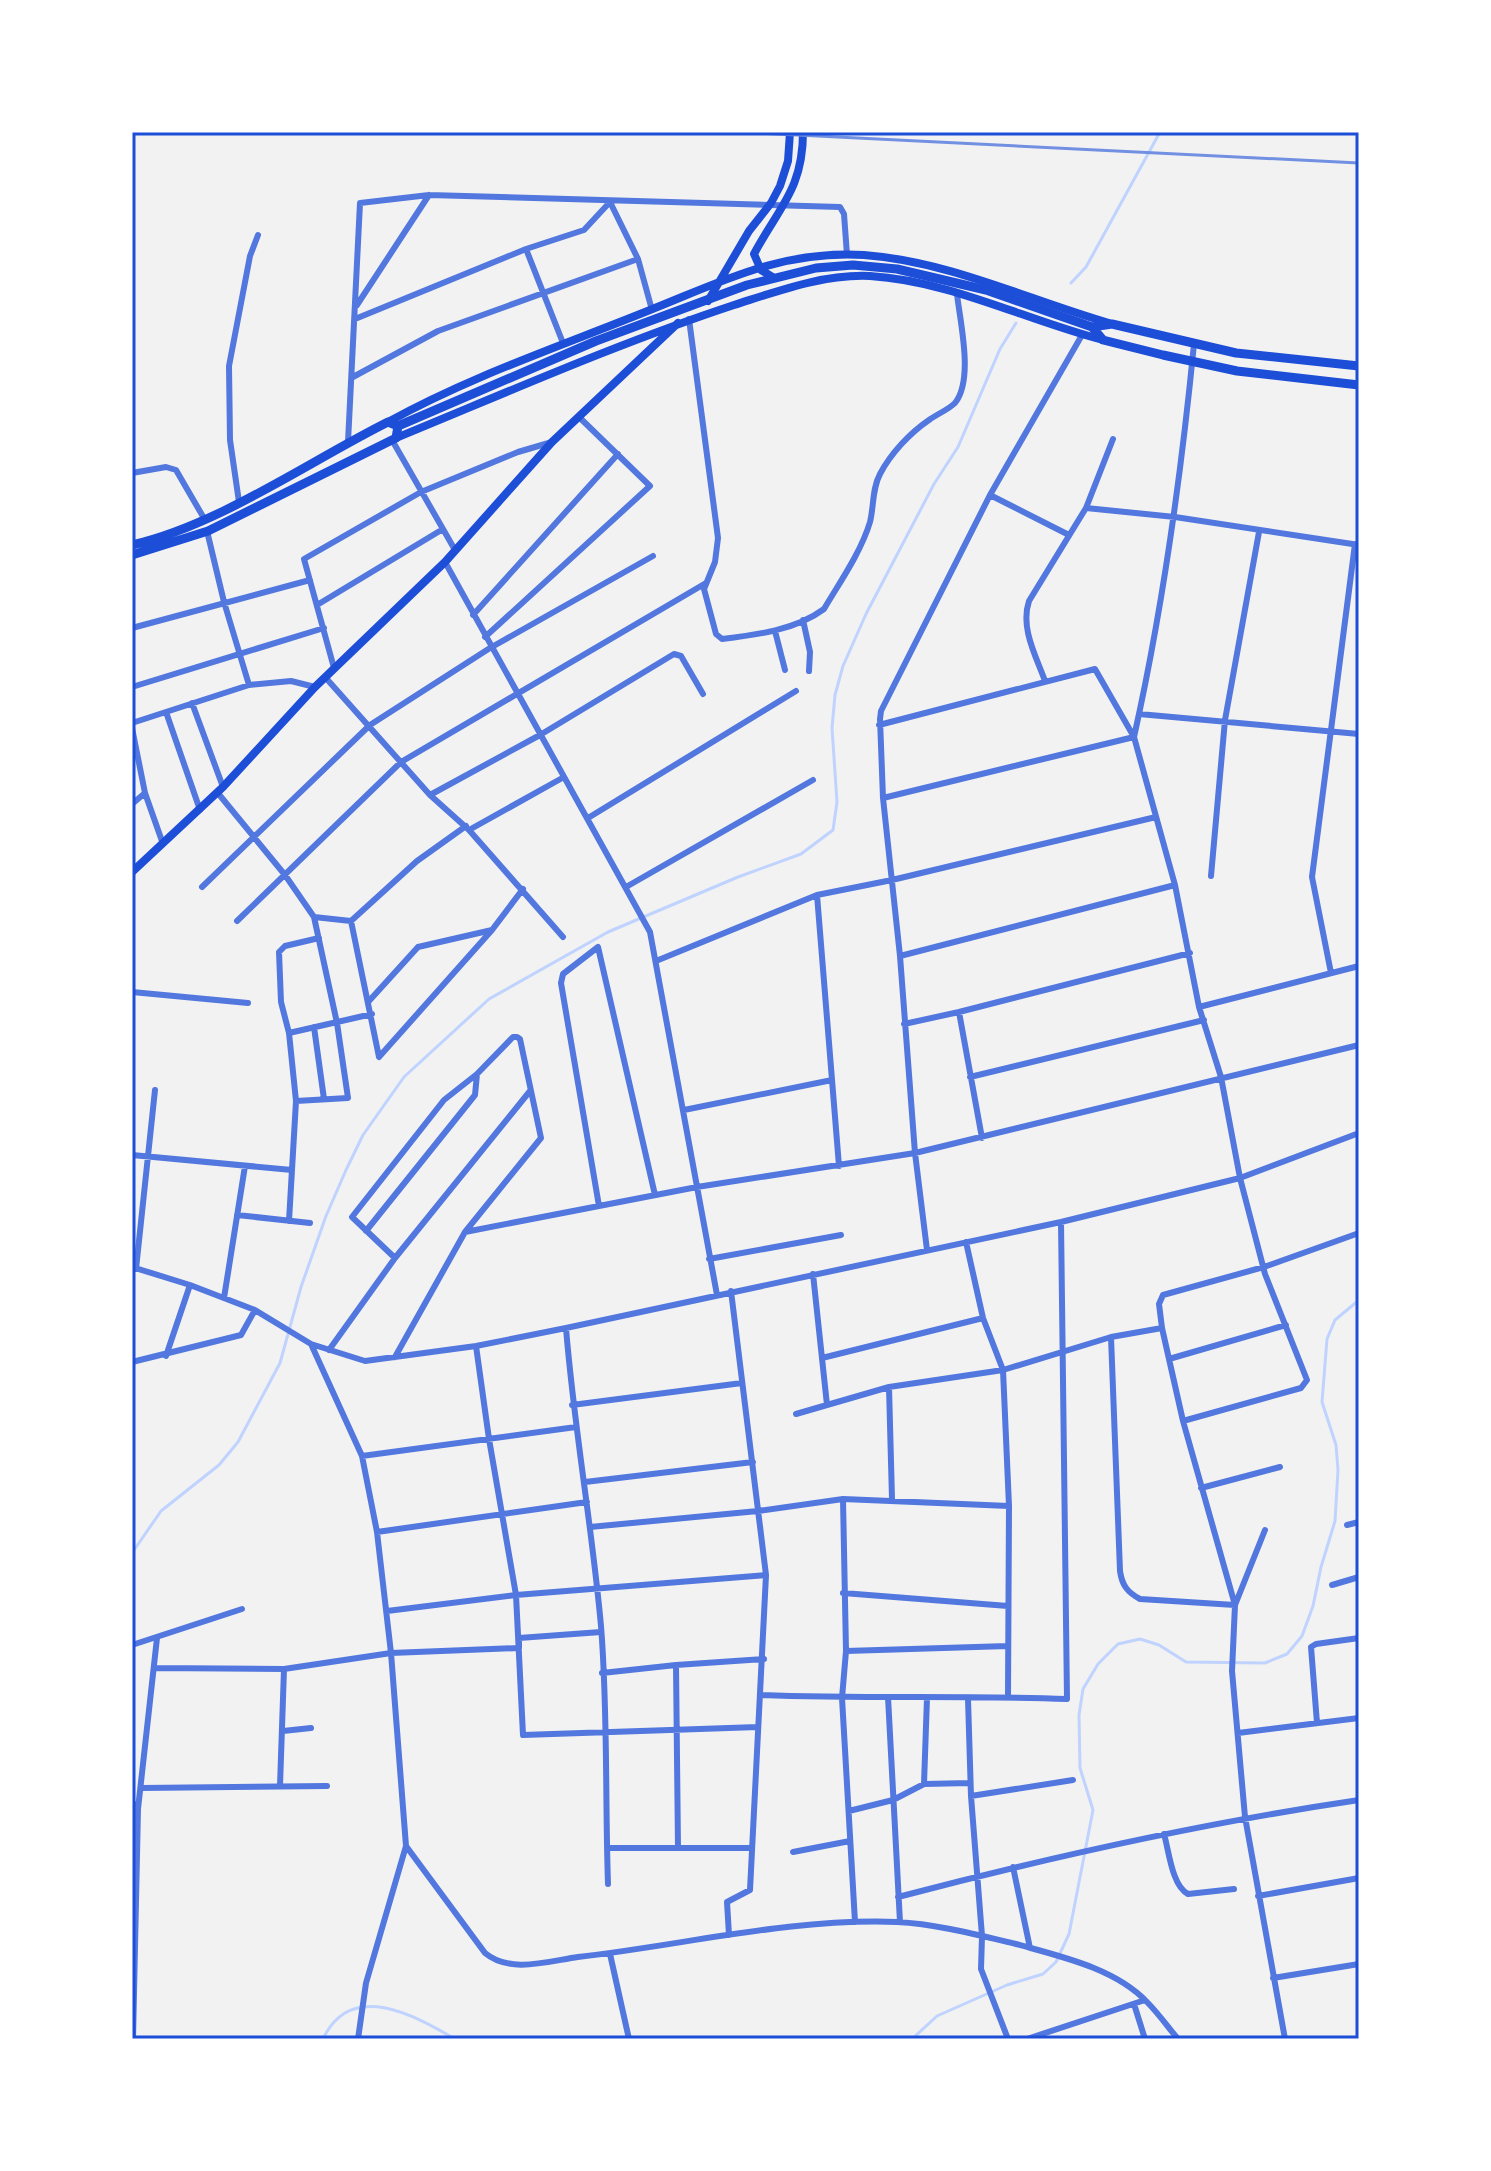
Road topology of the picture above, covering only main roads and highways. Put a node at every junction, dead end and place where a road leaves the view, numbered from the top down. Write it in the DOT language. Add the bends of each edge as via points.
graph roads {
  1 [pos="790,132"];
  2 [pos="803,132"];
  3 [pos="774,278"];
  4 [pos="708,301"];
  5 [pos="678,323"];
  6 [pos="1112,324"];
  7 [pos="1086,329"];
  8 [pos="1359,366"];
  9 [pos="1359,385"];
  10 [pos="393,424"];
  11 [pos="394,439"];
  12 [pos="132,545"];
  13 [pos="132,555"];
  14 [pos="132,872"];
  1 -- 4 [label="main road" via="780,186"];
  2 -- 3 [label="main road" via="790,197 754,254 761,270"];
  3 -- 4 [label="main road"];
  3 -- 7 [label="main road" via="853,265 897,269 986,290"];
  4 -- 10 [label="main road"];
  5 -- 7 [label="main road" via="846,275 920,284"];
  5 -- 11 [label="main road"];
  5 -- 14 [label="main road" via="552,442 445,562"];
  6 -- 7 [label="main road"];
  6 -- 8 [label="main road" via="1236,353"];
  6 -- 10 [label="main road" via="925,266 847,255 771,263 425,401"];
  7 -- 9 [label="main road" via="1103,340 1237,371"];
  10 -- 11 [label="main road"];
  10 -- 12 [label="main road" via="348,442 205,518"];
  11 -- 13 [label="main road" via="208,531"];
}
